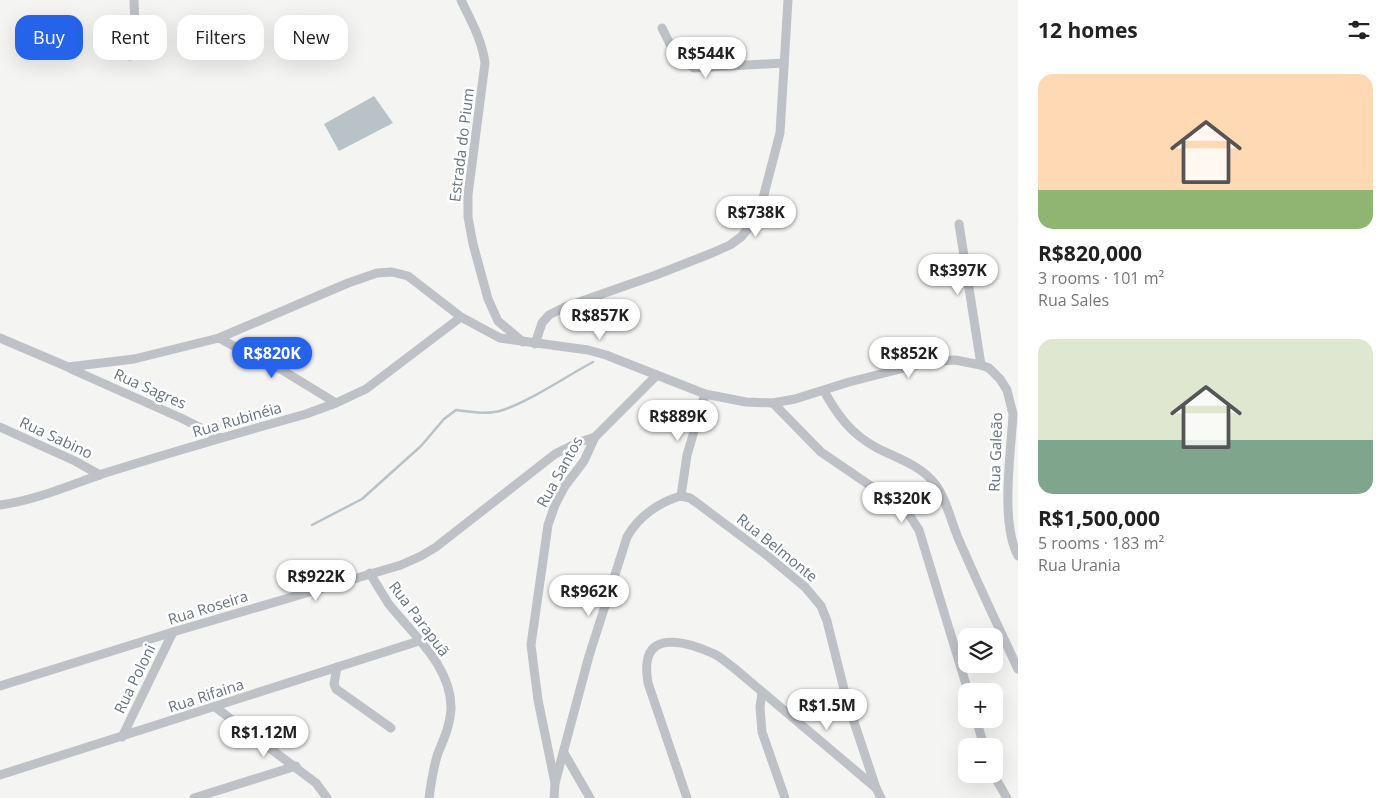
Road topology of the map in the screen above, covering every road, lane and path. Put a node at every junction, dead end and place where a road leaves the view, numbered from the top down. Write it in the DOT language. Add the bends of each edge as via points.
graph roads {
  1 [pos="134,0"];
  2 [pos="461,0"];
  3 [pos="788,0"];
  4 [pos="135,15"];
  5 [pos="662,28"];
  6 [pos="784,63"];
  7 [pos="959,224"];
  8 [pos="461,316"];
  9 [pos="498,321"];
  10 [pos="490,333"];
  11 [pos="0,338"];
  12 [pos="219,338"];
  13 [pos="523,342"];
  14 [pos="535,344"];
  15 [pos="981,365"];
  16 [pos="68,367"];
  17 [pos="657,375"];
  18 [pos="824,391"];
  19 [pos="705,394"];
  20 [pos="336,403"];
  21 [pos="773,403"];
  22 [pos="0,427"];
  23 [pos="595,437"];
  24 [pos="220,438"];
  25 [pos="100,475"];
  26 [pos="681,496"];
  27 [pos="0,505"];
  28 [pos="1018,556"];
  29 [pos="370,574"];
  30 [pos="173,632"];
  31 [pos="419,641"];
  32 [pos="337,667"];
  33 [pos="1018,669"];
  34 [pos="966,683"];
  35 [pos="0,686"];
  36 [pos="762,693"];
  37 [pos="215,707"];
  38 [pos="391,728"];
  39 [pos="122,737"];
  40 [pos="564,753"];
  41 [pos="296,766"];
  42 [pos="0,775"];
  43 [pos="555,783"];
  44 [pos="998,783"];
  45 [pos="876,788"];
  46 [pos="194,798"];
  47 [pos="327,798"];
  48 [pos="429,798"];
  49 [pos="554,798"];
  50 [pos="590,798"];
  51 [pos="687,798"];
  52 [pos="785,798"];
  53 [pos="881,798"];
  54 [pos="1007,798"];
  1 -- 4 [label="street"];
  2 -- 9 [label="street, Estrada do Pium" via="484,50 485,63 468,217 487,293"];
  3 -- 6 [label="street"];
  5 -- 6 [label="street" via="676,56 694,68"];
  6 -- 14 [label="street" via="780,133 774,160 762,202 741,237 712,253 564,307 542,323"];
  7 -- 15 [label="street"];
  8 -- 10 [label="street, Rua Galeão"];
  8 -- 12 [label="street, Rua Galeão" via="408,276 376,273"];
  8 -- 20 [label="street, Rua Rubinéia" via="366,389"];
  9 -- 10 [label="street"];
  9 -- 13 [label="street, Estrada do Pium"];
  10 -- 13 [label="street, Rua Galeão"];
  11 -- 16 [label="street, Rua Sagres"];
  12 -- 16 [label="street, Rua Galeão" via="134,359"];
  12 -- 20 [label="street" via="282,370"];
  13 -- 14 [label="street, Rua Galeão"];
  14 -- 17 [label="street, Rua Galeão" via="606,354"];
  15 -- 18 [label="street, Rua Galeão" via="955,360 928,362"];
  15 -- 28 [label="street, Rua Galeão" via="1000,379 1011,402 1008,511"];
  16 -- 24 [label="street, Rua Sagres"];
  17 -- 19 [label="street, Rua Galeão"];
  17 -- 23 [label="street, Rua Santos"];
  18 -- 21 [label="street, Rua Galeão"];
  18 -- 33 [label="street" via="847,426 876,448 916,468 935,484"];
  19 -- 21 [label="street, Rua Galeão" via="746,402"];
  19 -- 26 [label="street" via="687,455"];
  20 -- 24 [label="street, Rua Rubinéia"];
  21 -- 34 [label="street" via="821,452 906,510 913,519"];
  22 -- 25 [label="street, Rua Sabino"];
  23 -- 29 [label="street, Rua Roseira" via="555,454 436,548 401,565"];
  23 -- 43 [label="street, Rua Santos" via="584,461 565,486 548,525 531,645 538,700"];
  24 -- 25 [label="street, Rua Rubinéia"];
  25 -- 27 [label="street, Rua Rubinéia" via="21,502"];
  26 -- 40 [label="street" via="664,502 641,518 627,537 589,656"];
  26 -- 45 [label="street, Rua Belmonte" via="690,498 769,557 805,587 821,606 847,701"];
  29 -- 30 [label="street, Rua Roseira"];
  29 -- 31 [label="street, Rua Parapuã"];
  30 -- 35 [label="street, Rua Roseira"];
  30 -- 39 [label="street, Rua Poloni"];
  31 -- 32 [label="street, Rua Rifaina"];
  31 -- 48 [label="street, Rua Parapuã" via="443,675 451,708"];
  32 -- 37 [label="street, Rua Rifaina"];
  32 -- 38 [label="street" via="336,689"];
  36 -- 45 [label="street"];
  36 -- 51 [label="street" via="713,653 675,642 658,644 652,650 646,664 648,682"];
  36 -- 52 [label="street" via="762,732"];
  37 -- 39 [label="street, Rua Rifaina"];
  37 -- 41 [label="street"];
  39 -- 42 [label="street, Rua Rifaina"];
  40 -- 43 [label="street"];
  40 -- 50 [label="street"];
  41 -- 46 [label="street"];
  41 -- 47 [label="street" via="316,783"];
  43 -- 49 [label="street"];
  44 -- 54 [label="street"];
  45 -- 53 [label="street, Rua Belmonte"];
}
